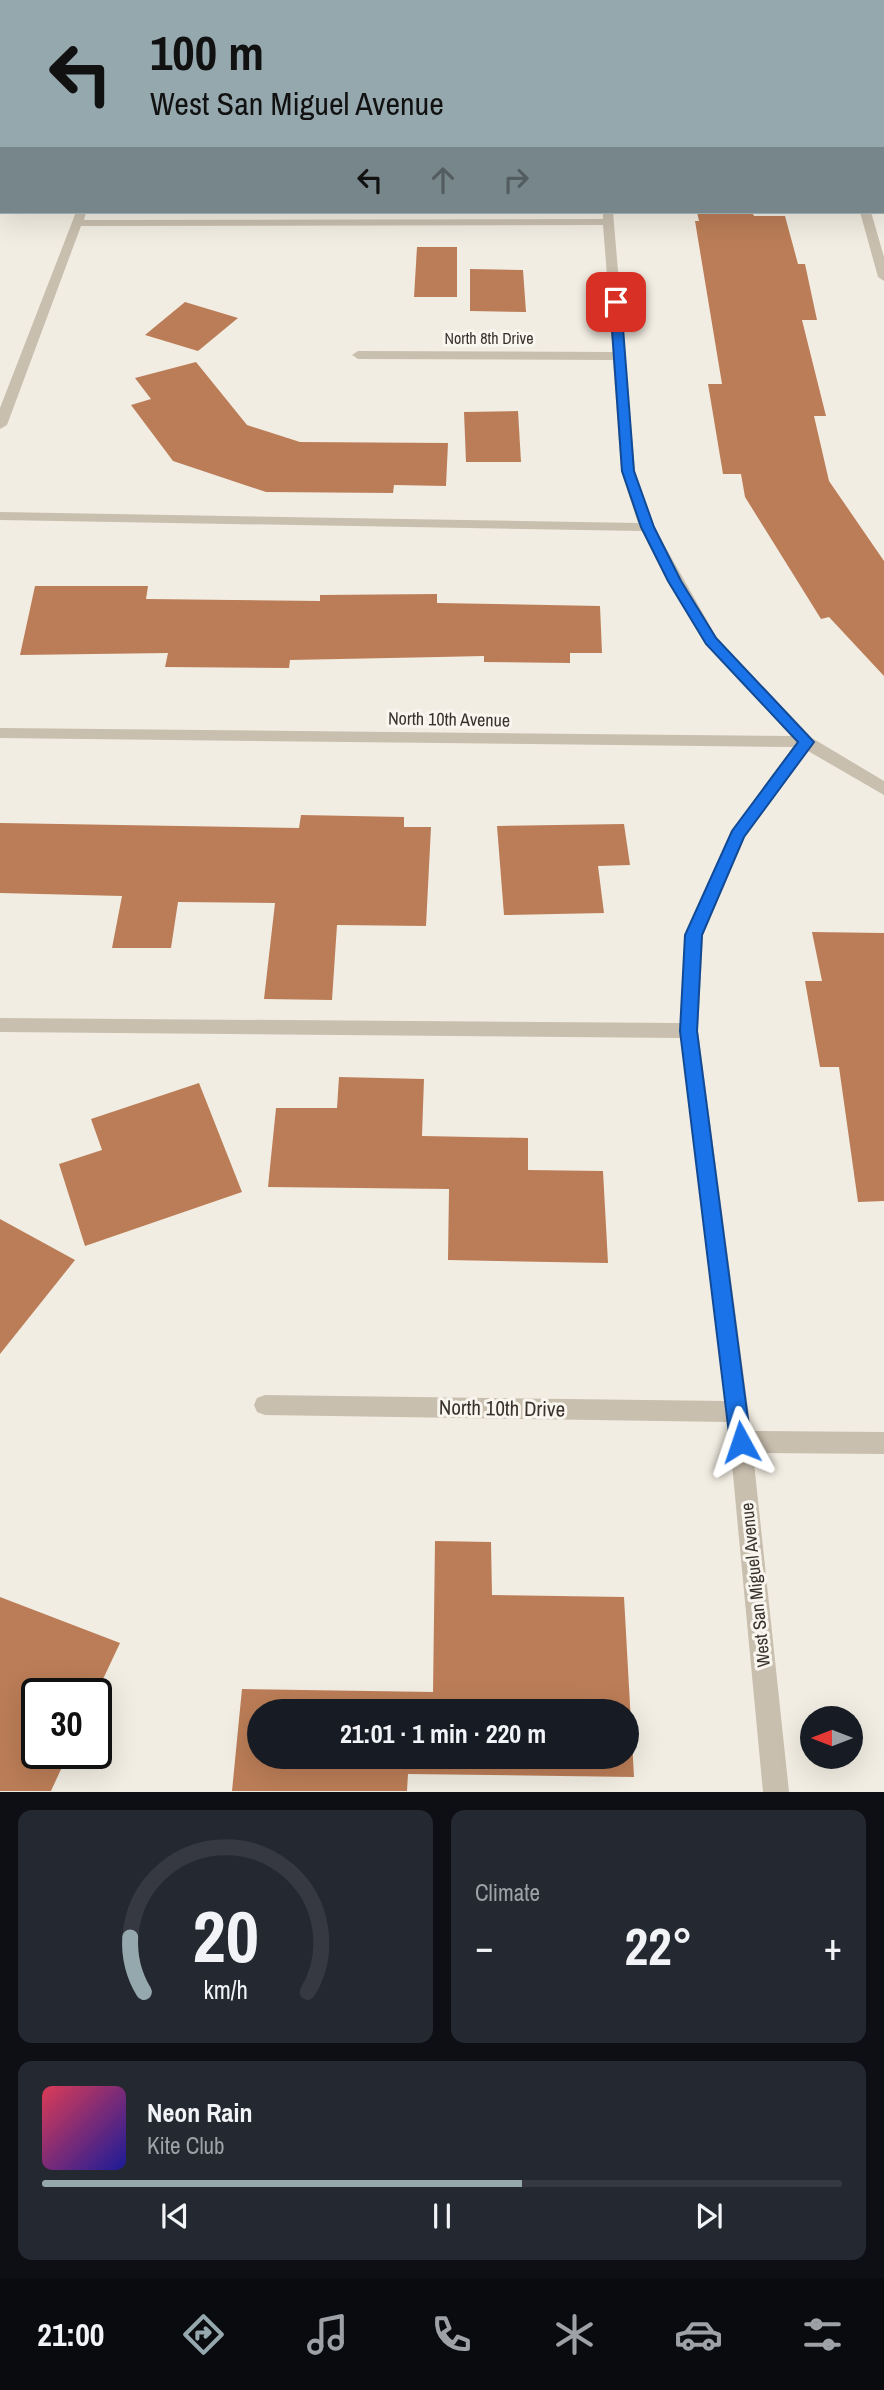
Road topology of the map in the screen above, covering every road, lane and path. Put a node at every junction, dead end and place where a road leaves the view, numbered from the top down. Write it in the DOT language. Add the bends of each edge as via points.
graph roads {
  1 [pos="866,214"];
  2 [pos="80,217"];
  3 [pos="609,217"];
  4 [pos="884,277"];
  5 [pos="358,355"];
  6 [pos="620,356"];
  7 [pos="0,425"];
  8 [pos="0,516"];
  9 [pos="648,527"];
  10 [pos="0,733"];
  11 [pos="806,742"];
  12 [pos="884,789"];
  13 [pos="0,1025"];
  14 [pos="689,1031"];
  15 [pos="265,1405"];
  16 [pos="738,1412"];
  17 [pos="741,1442"];
  18 [pos="884,1443"];
  19 [pos="776,1791"];
  1 -- 4 [label="street"];
  2 -- 3 [label="street"];
  2 -- 7 [label="street"];
  3 -- 6 [label="street"];
  5 -- 6 [label="street, North 8th Drive"];
  6 -- 9 [label="street" via="628,471"];
  8 -- 9 [label="street"];
  9 -- 11 [label="street" via="711,641"];
  10 -- 11 [label="street, North 10th Avenue"];
  11 -- 12 [label="street"];
  11 -- 14 [label="street, West San Miguel Avenue" via="737,835 694,935"];
  13 -- 14 [label="street"];
  14 -- 16 [label="street, West San Miguel Avenue"];
  15 -- 16 [label="street, North 10th Drive"];
  16 -- 17 [label="street, West San Miguel Avenue"];
  17 -- 18 [label="street"];
  17 -- 19 [label="street, West San Miguel Avenue"];
}
